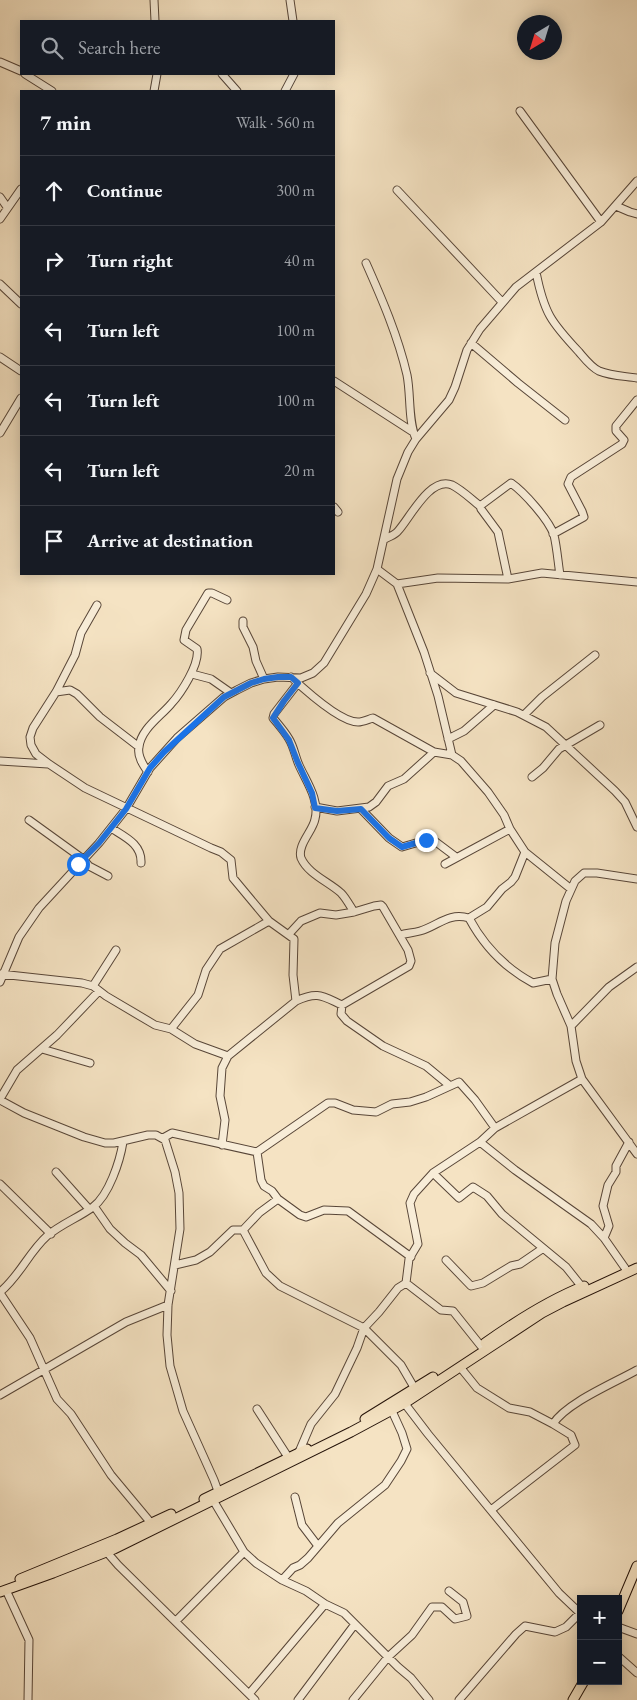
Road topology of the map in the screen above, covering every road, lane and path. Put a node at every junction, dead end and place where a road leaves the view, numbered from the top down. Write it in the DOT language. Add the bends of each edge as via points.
graph roads {
  1 [pos="154,0"];
  2 [pos="290,0"];
  3 [pos="155,20"];
  4 [pos="293,20"];
  5 [pos="0,62"];
  6 [pos="20,71"];
  7 [pos="27,75"];
  8 [pos="157,75"];
  9 [pos="223,75"];
  10 [pos="293,75"];
  11 [pos="50,90"];
  12 [pos="154,90"];
  13 [pos="236,90"];
  14 [pos="285,90"];
  15 [pos="520,111"];
  16 [pos="637,181"];
  17 [pos="20,190"];
  18 [pos="397,190"];
  19 [pos="0,197"];
  20 [pos="616,206"];
  21 [pos="7,207"];
  22 [pos="637,214"];
  23 [pos="0,219"];
  24 [pos="601,222"];
  25 [pos="366,263"];
  26 [pos="536,272"];
  27 [pos="0,284"];
  28 [pos="502,302"];
  29 [pos="20,303"];
  30 [pos="471,343"];
  31 [pos="0,357"];
  32 [pos="20,370"];
  33 [pos="637,378"];
  34 [pos="335,382"];
  35 [pos="20,400"];
  36 [pos="637,400"];
  37 [pos="565,420"];
  38 [pos="0,433"];
  39 [pos="414,435"];
  40 [pos="480,506"];
  41 [pos="553,534"];
  42 [pos="385,539"];
  43 [pos="377,569"];
  44 [pos="560,575"];
  45 [pos="508,579"];
  46 [pos="637,582"];
  47 [pos="397,584"];
  48 [pos="226,600"];
  49 [pos="97,605"];
  50 [pos="243,621"];
  51 [pos="595,655"];
  52 [pos="430,673"];
  53 [pos="192,674"];
  54 [pos="291,677"];
  55 [pos="264,679"];
  56 [pos="298,683"];
  57 [pos="56,692"];
  58 [pos="231,693"];
  59 [pos="494,705"];
  60 [pos="524,716"];
  61 [pos="600,725"];
  62 [pos="448,739"];
  63 [pos="566,745"];
  64 [pos="138,747"];
  65 [pos="434,752"];
  66 [pos="452,755"];
  67 [pos="0,761"];
  68 [pos="49,764"];
  69 [pos="148,772"];
  70 [pos="532,777"];
  71 [pos="315,808"];
  72 [pos="126,809"];
  73 [pos="361,809"];
  74 [pos="29,820"];
  75 [pos="637,827"];
  76 [pos="111,828"];
  77 [pos="510,829"];
  78 [pos="525,852"];
  79 [pos="456,857"];
  80 [pos="83,858"];
  81 [pos="141,863"];
  82 [pos="444,864"];
  83 [pos="108,876"];
  84 [pos="637,878"];
  85 [pos="571,889"];
  86 [pos="354,912"];
  87 [pos="469,918"];
  88 [pos="269,921"];
  89 [pos="289,934"];
  90 [pos="400,934"];
  91 [pos="116,950"];
  92 [pos="637,967"];
  93 [pos="1,977"];
  94 [pos="552,979"];
  95 [pos="96,988"];
  96 [pos="296,1001"];
  97 [pos="342,1005"];
  98 [pos="571,1026"];
  99 [pos="171,1029"];
  100 [pos="42,1049"];
  101 [pos="228,1056"];
  102 [pos="90,1063"];
  103 [pos="582,1079"];
  104 [pos="449,1085"];
  105 [pos="0,1100"];
  106 [pos="495,1128"];
  107 [pos="163,1138"];
  108 [pos="122,1142"];
  109 [pos="480,1142"];
  110 [pos="629,1142"];
  111 [pos="222,1145"];
  112 [pos="257,1152"];
  113 [pos="637,1154"];
  114 [pos="56,1172"];
  115 [pos="433,1173"];
  116 [pos="0,1184"];
  117 [pos="278,1199"];
  118 [pos="91,1208"];
  119 [pos="243,1230"];
  120 [pos="51,1234"];
  121 [pos="604,1238"];
  122 [pos="542,1249"];
  123 [pos="411,1258"];
  124 [pos="446,1260"];
  125 [pos="637,1262"];
  126 [pos="175,1265"];
  127 [pos="625,1268"];
  128 [pos="637,1268"];
  129 [pos="406,1283"];
  130 [pos="582,1287"];
  131 [pos="171,1291"];
  132 [pos="0,1292"];
  133 [pos="168,1305"];
  134 [pos="364,1328"];
  135 [pos="481,1346"];
  136 [pos="460,1367"];
  137 [pos="44,1370"];
  138 [pos="637,1370"];
  139 [pos="415,1389"];
  140 [pos="0,1396"];
  141 [pos="403,1401"];
  142 [pos="257,1409"];
  143 [pos="392,1411"];
  144 [pos="553,1424"];
  145 [pos="299,1452"];
  146 [pos="288,1458"];
  147 [pos="218,1491"];
  148 [pos="295,1497"];
  149 [pos="214,1500"];
  150 [pos="491,1510"];
  151 [pos="151,1523"];
  152 [pos="318,1546"];
  153 [pos="104,1548"];
  154 [pos="244,1552"];
  155 [pos="637,1566"];
  156 [pos="282,1580"];
  157 [pos="2,1589"];
  158 [pos="449,1591"];
  159 [pos="622,1602"];
  160 [pos="325,1604"];
  161 [pos="577,1611"];
  162 [pos="577,1617"];
  163 [pos="176,1621"];
  164 [pos="355,1624"];
  165 [pos="622,1628"];
  166 [pos="637,1634"];
  167 [pos="388,1657"];
  168 [pos="622,1660"];
  169 [pos="637,1674"];
  170 [pos="581,1685"];
  171 [pos="252,1698"];
  172 [pos="28,1700"];
  173 [pos="298,1700"];
  174 [pos="353,1700"];
  175 [pos="429,1700"];
  176 [pos="459,1700"];
  177 [pos="572,1700"];
  1 -- 3 [label="street"];
  2 -- 4 [label="street"];
  5 -- 6 [label="street"];
  7 -- 11 [label="street"];
  8 -- 12 [label="street"];
  9 -- 13 [label="street"];
  10 -- 14 [label="street"];
  15 -- 24 [label="street"];
  16 -- 20 [label="street"];
  17 -- 21 [label="street"];
  18 -- 28 [label="street"];
  19 -- 21 [label="street"];
  20 -- 22 [label="street"];
  20 -- 24 [label="street"];
  21 -- 23 [label="street"];
  24 -- 26 [label="street"];
  25 -- 39 [label="street" via="384,304 406,374"];
  26 -- 28 [label="street"];
  26 -- 33 [label="street" via="551,320 593,368 610,375"];
  27 -- 29 [label="street"];
  28 -- 30 [label="street"];
  30 -- 37 [label="street"];
  30 -- 39 [label="street" via="449,400"];
  31 -- 32 [label="street"];
  34 -- 39 [label="street"];
  35 -- 38 [label="street"];
  36 -- 41 [label="street" via="616,426 624,440 622,444 569,480 584,517"];
  39 -- 42 [label="street" via="397,479"];
  40 -- 41 [label="street" via="512,483 531,502"];
  40 -- 42 [label="street" via="453,486 440,485 432,488 397,532"];
  40 -- 45 [label="street" via="498,532"];
  41 -- 44 [label="street"];
  42 -- 43 [label="street"];
  43 -- 47 [label="street"];
  43 -- 54 [label="street" via="363,599 324,663 308,676"];
  44 -- 45 [label="street" via="542,573"];
  44 -- 46 [label="street"];
  45 -- 47 [label="street" via="438,578"];
  47 -- 52 [label="street"];
  48 -- 53 [label="street" via="208,593 186,630 184,640 198,652"];
  49 -- 57 [label="street" via="81,633 75,655"];
  50 -- 55 [label="street" via="242,627"];
  51 -- 60 [label="street" via="542,696"];
  52 -- 59 [label="street" via="456,693"];
  52 -- 62 [label="street"];
  53 -- 58 [label="street" via="211,679"];
  53 -- 64 [label="street" via="172,703 143,734"];
  54 -- 55 [label="street"];
  54 -- 56 [label="street"];
  55 -- 58 [label="street"];
  56 -- 65 [label="street" via="319,702 347,720 359,722 373,718"];
  56 -- 71 [label="street" via="273,718 289,740 312,793"];
  57 -- 64 [label="street" via="70,690 77,694"];
  57 -- 68 [label="street" via="30,737 33,749"];
  58 -- 69 [label="street" via="177,738"];
  59 -- 60 [label="street"];
  59 -- 62 [label="street" via="464,731"];
  60 -- 63 [label="street" via="546,727"];
  61 -- 63 [label="street"];
  62 -- 66 [label="street"];
  63 -- 70 [label="street"];
  63 -- 75 [label="street" via="620,797"];
  64 -- 69 [label="street"];
  65 -- 66 [label="street"];
  65 -- 73 [label="street" via="404,779 388,786 376,802"];
  66 -- 77 [label="street" via="488,792"];
  67 -- 68 [label="street"];
  68 -- 72 [label="street" via="84,788"];
  69 -- 72 [label="street"];
  71 -- 73 [label="street" via="337,811"];
  71 -- 86 [label="street" via="316,818 300,850 301,856 314,873 343,894"];
  72 -- 76 [label="street"];
  72 -- 88 [label="street" via="227,856 233,878"];
  73 -- 79 [label="street" via="402,847 426,840 436,842"];
  74 -- 80 [label="street"];
  76 -- 80 [label="street"];
  76 -- 81 [label="street" via="138,847"];
  77 -- 78 [label="street"];
  77 -- 79 [label="street"];
  78 -- 85 [label="street"];
  78 -- 87 [label="street" via="511,882 487,907"];
  79 -- 82 [label="street"];
  80 -- 83 [label="street" via="89,866"];
  80 -- 93 [label="street" via="32,918"];
  84 -- 85 [label="street" via="584,874"];
  85 -- 94 [label="street" via="555,943"];
  86 -- 89 [label="street" via="320,913 301,921"];
  86 -- 90 [label="street" via="380,905"];
  87 -- 90 [label="street" via="461,916 442,920 420,931"];
  87 -- 94 [label="street" via="498,959 517,973 533,984"];
  88 -- 89 [label="street"];
  88 -- 99 [label="street" via="220,949 206,970 198,995"];
  89 -- 96 [label="street" via="295,941 293,975"];
  90 -- 97 [label="street" via="408,950 409,966"];
  91 -- 95 [label="street"];
  92 -- 98 [label="street" via="609,987"];
  93 -- 95 [label="street" via="82,983"];
  94 -- 98 [label="street"];
  95 -- 99 [label="street" via="155,1025"];
  95 -- 100 [label="street"];
  96 -- 97 [label="street" via="309,995 319,995"];
  96 -- 101 [label="street"];
  97 -- 104 [label="street" via="341,1014 347,1021 383,1046 426,1066"];
  98 -- 103 [label="street"];
  99 -- 101 [label="street" via="195,1044"];
  100 -- 102 [label="street"];
  100 -- 105 [label="street" via="17,1070"];
  101 -- 111 [label="street" via="222,1068 220,1096 225,1120"];
  103 -- 106 [label="street"];
  103 -- 110 [label="street"];
  104 -- 106 [label="street" via="461,1082"];
  104 -- 112 [label="street" via="426,1097 392,1104 376,1112 328,1103"];
  105 -- 108 [label="street" via="84,1136 106,1143"];
  106 -- 109 [label="street"];
  107 -- 108 [label="street" via="148,1135"];
  107 -- 111 [label="street" via="172,1134"];
  107 -- 126 [label="street" via="176,1172 179,1193 180,1229"];
  108 -- 118 [label="street" via="121,1157 109,1185"];
  109 -- 115 [label="street"];
  109 -- 121 [label="street" via="591,1224"];
  110 -- 113 [label="street"];
  110 -- 121 [label="street" via="616,1166 602,1206 609,1226"];
  111 -- 112 [label="street"];
  112 -- 117 [label="street" via="261,1180"];
  114 -- 118 [label="street"];
  115 -- 122 [label="street" via="459,1198 473,1187 480,1190"];
  115 -- 123 [label="street" via="410,1203 418,1244"];
  116 -- 120 [label="street"];
  117 -- 119 [label="street"];
  117 -- 123 [label="street" via="300,1216 324,1210 348,1212"];
  118 -- 120 [label="street"];
  118 -- 131 [label="street" via="141,1255"];
  119 -- 126 [label="street" via="233,1230 210,1252 196,1260"];
  119 -- 134 [label="street" via="266,1273 280,1286"];
  120 -- 132 [label="street"];
  121 -- 127 [label="street"];
  122 -- 124 [label="street" via="520,1264 470,1286"];
  122 -- 130 [label="street" via="566,1267"];
  123 -- 129 [label="street"];
  125 -- 127 [label="main road"];
  126 -- 131 [label="street"];
  127 -- 130 [label="main road"];
  128 -- 136 [label="main road" via="563,1302"];
  129 -- 134 [label="street"];
  129 -- 135 [label="street" via="441,1310 453,1311"];
  130 -- 135 [label="main road" via="532,1312"];
  131 -- 133 [label="street"];
  132 -- 137 [label="street" via="30,1338"];
  133 -- 137 [label="street" via="126,1322"];
  133 -- 147 [label="street" via="168,1346 175,1387"];
  134 -- 139 [label="street" via="401,1365"];
  134 -- 145 [label="street" via="335,1394 311,1424"];
  135 -- 139 [label="main road"];
  136 -- 141 [label="main road"];
  136 -- 144 [label="street" via="477,1388 510,1408 530,1412"];
  137 -- 140 [label="street"];
  137 -- 151 [label="street" via="57,1399 71,1414 111,1475"];
  138 -- 144 [label="street" via="566,1410"];
  139 -- 141 [label="main road"];
  141 -- 143 [label="main road"];
  141 -- 145 [label="main road"];
  141 -- 150 [label="street"];
  142 -- 146 [label="street"];
  143 -- 149 [label="main road"];
  143 -- 152 [label="street" via="407,1449 401,1461 385,1485 338,1523"];
  144 -- 150 [label="street" via="570,1436 574,1446"];
  145 -- 146 [label="main road"];
  146 -- 147 [label="main road"];
  147 -- 151 [label="main road"];
  148 -- 152 [label="street" via="302,1525"];
  149 -- 153 [label="main road"];
  149 -- 154 [label="street"];
  150 -- 161 [label="street"];
  151 -- 153 [label="main road"];
  152 -- 156 [label="street"];
  153 -- 157 [label="main road"];
  153 -- 163 [label="street"];
  154 -- 156 [label="street"];
  154 -- 163 [label="street"];
  155 -- 159 [label="main road"];
  156 -- 160 [label="street"];
  157 -- 172 [label="street" via="29,1640"];
  158 -- 167 [label="street" via="463,1602 467,1616 455,1619 442,1607 432,1607 412,1635"];
  160 -- 164 [label="street" via="344,1613"];
  160 -- 171 [label="street"];
  162 -- 176 [label="street" via="555,1632 525,1626"];
  163 -- 171 [label="street"];
  164 -- 167 [label="street"];
  164 -- 173 [label="street"];
  165 -- 166 [label="street"];
  167 -- 174 [label="street"];
  167 -- 175 [label="street"];
  168 -- 169 [label="street"];
  170 -- 177 [label="main road"];
}
